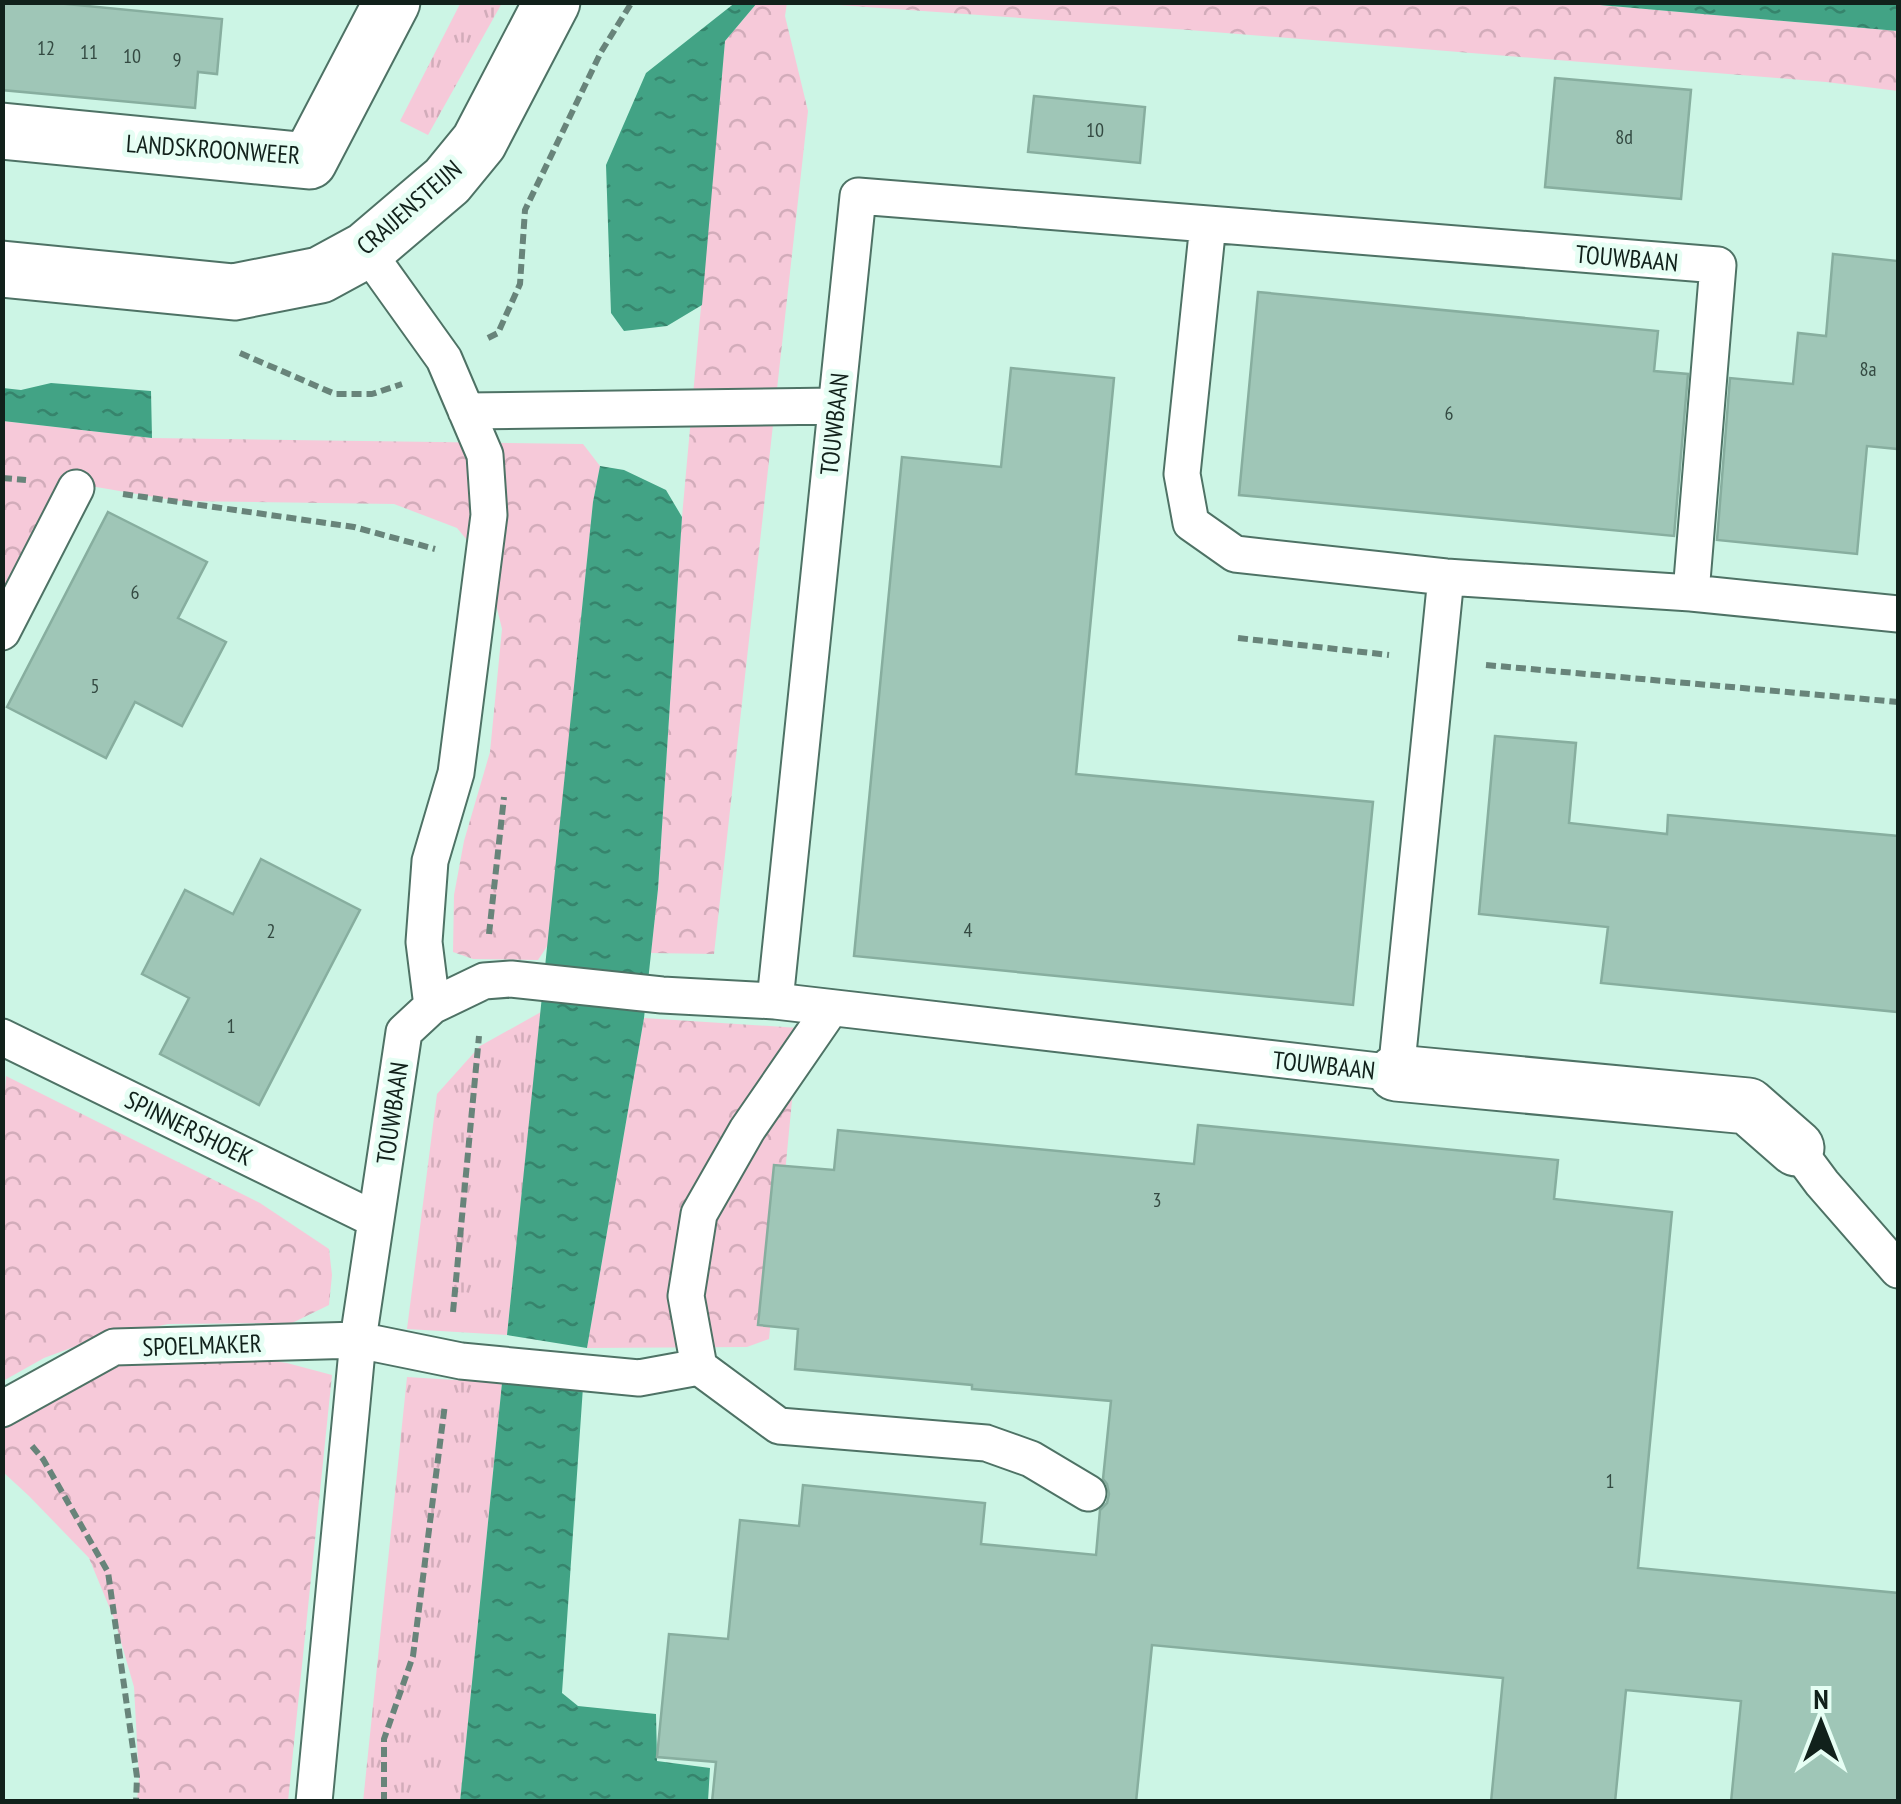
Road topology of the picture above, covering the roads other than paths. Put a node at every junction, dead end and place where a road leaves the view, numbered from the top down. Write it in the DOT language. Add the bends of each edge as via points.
graph roads {
  1 [pos="392,2"];
  2 [pos="552,2"];
  3 [pos="2,131"];
  4 [pos="1208,224"];
  5 [pos="366,250"];
  6 [pos="2,269"];
  7 [pos="836,406"];
  8 [pos="466,411"];
  9 [pos="76,488"];
  10 [pos="1446,577"];
  11 [pos="1691,593"];
  12 [pos="1898,614"];
  13 [pos="2,632"];
  14 [pos="775,1002"];
  15 [pos="432,1006"];
  16 [pos="831,1008"];
  17 [pos="2,1037"];
  18 [pos="1396,1073"];
  19 [pos="1796,1148"];
  20 [pos="376,1220"];
  21 [pos="1898,1270"];
  22 [pos="358,1340"];
  23 [pos="699,1368"];
  24 [pos="12,1423"];
  25 [pos="1088,1493"];
  26 [pos="314,1802"];
  1 -- 3 [label="street, LANDSKROONWEER" via="308,161"];
  2 -- 5 [label="street, CRAIJENSTEIJN" via="479,142 447,181"];
  4 -- 7 [label="lane, TOUWBAAN" via="858,196"];
  4 -- 10 [label="lane" via="1182,474 1191,523 1235,554"];
  4 -- 11 [label="lane, TOUWBAAN" via="1718,265"];
  5 -- 6 [label="street, CRAIJENSTEIJN" via="320,276 234,292"];
  5 -- 8 [label="lane" via="444,359"];
  7 -- 8 [label="lane"];
  7 -- 14 [label="lane, TOUWBAAN"];
  8 -- 15 [label="lane" via="485,456 489,515 456,773 430,860 424,942"];
  9 -- 13 [label="lane"];
  10 -- 11 [label="lane"];
  10 -- 18 [label="lane, TOUWBAAN"];
  11 -- 12 [label="lane"];
  14 -- 15 [label="lane, TOUWBAAN" via="511,979 484,981"];
  14 -- 16 [label="lane, TOUWBAAN"];
  15 -- 20 [label="lane, TOUWBAAN" via="404,1032"];
  16 -- 18 [label="lane, TOUWBAAN"];
  16 -- 23 [label="lane" via="746,1130 699,1214 686,1296"];
  17 -- 20 [label="lane, SPINNERSHOEK"];
  18 -- 19 [label="street, TOUWBAAN" via="1748,1106"];
  19 -- 21 [label="lane, TOUWBAAN"];
  20 -- 22 [label="lane, TOUWBAAN"];
  22 -- 23 [label="lane, SPOELMAKER" via="460,1361 640,1378"];
  22 -- 24 [label="lane, SPOELMAKER" via="114,1347"];
  22 -- 26 [label="lane, TOUWBAAN"];
  23 -- 25 [label="lane" via="779,1426 986,1443 1031,1459"];
}
